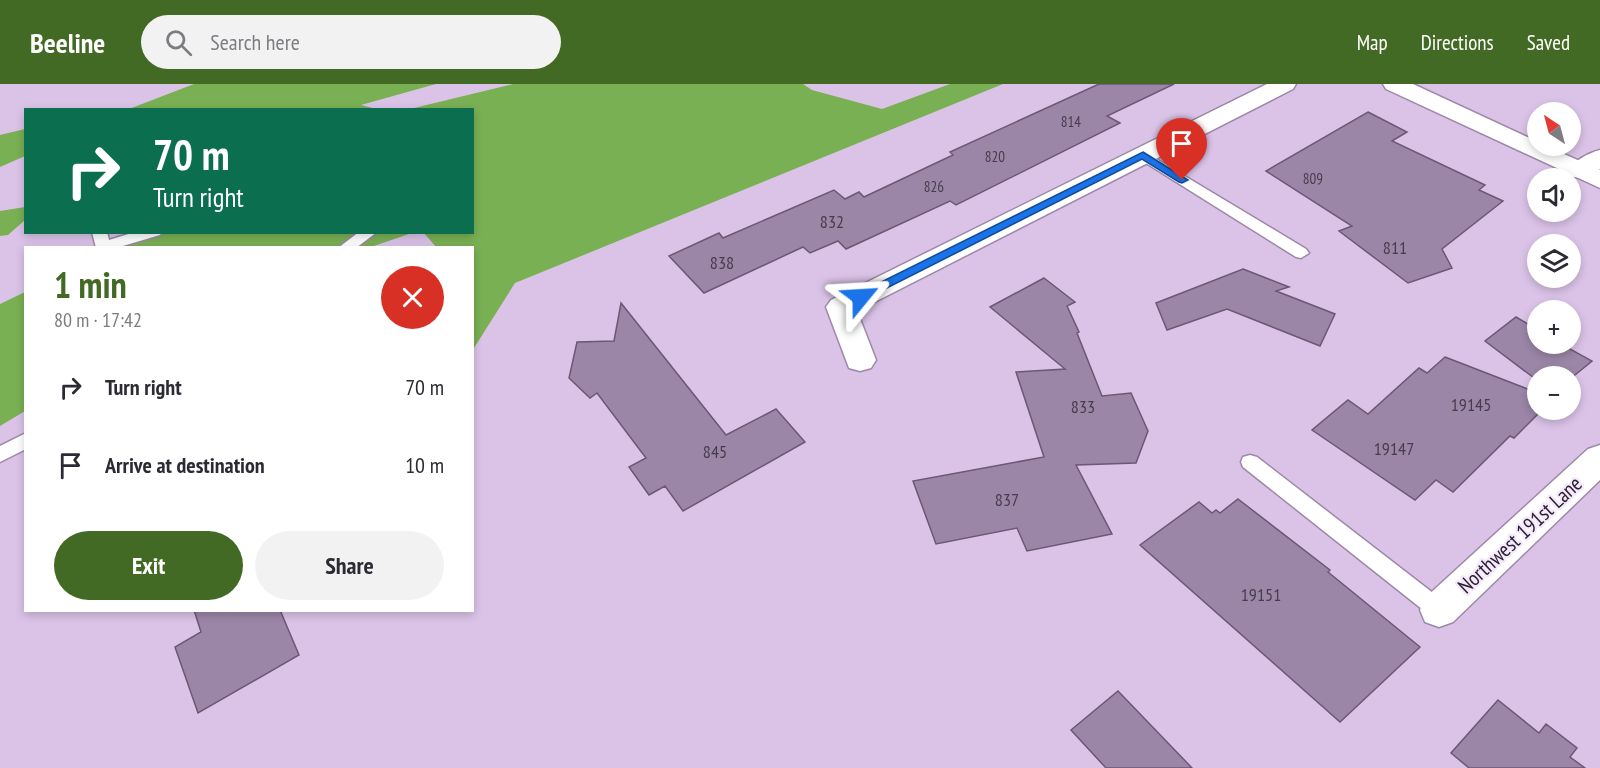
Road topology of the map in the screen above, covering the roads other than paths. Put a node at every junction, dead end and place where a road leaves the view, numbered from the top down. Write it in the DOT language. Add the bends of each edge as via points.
graph roads {
  1 [pos="1284,84"];
  2 [pos="1394,84"];
  3 [pos="1143,155"];
  4 [pos="1593,169"];
  5 [pos="148,234"];
  6 [pos="367,234"];
  7 [pos="104,246"];
  8 [pos="348,246"];
  9 [pos="1301,253"];
  10 [pos="860,360"];
  11 [pos="24,441"];
  12 [pos="0,455"];
  13 [pos="1600,459"];
  14 [pos="1250,462"];
  15 [pos="1439,610"];
  1 -- 3 [label="street"];
  2 -- 4 [label="street"];
  3 -- 9 [label="lane"];
  3 -- 10 [label="street" via="841,307"];
  5 -- 7 [label="lane"];
  6 -- 8 [label="lane"];
  11 -- 12 [label="lane"];
  13 -- 15 [label="street, Northwest 191st Lane"];
  14 -- 15 [label="lane"];
}
